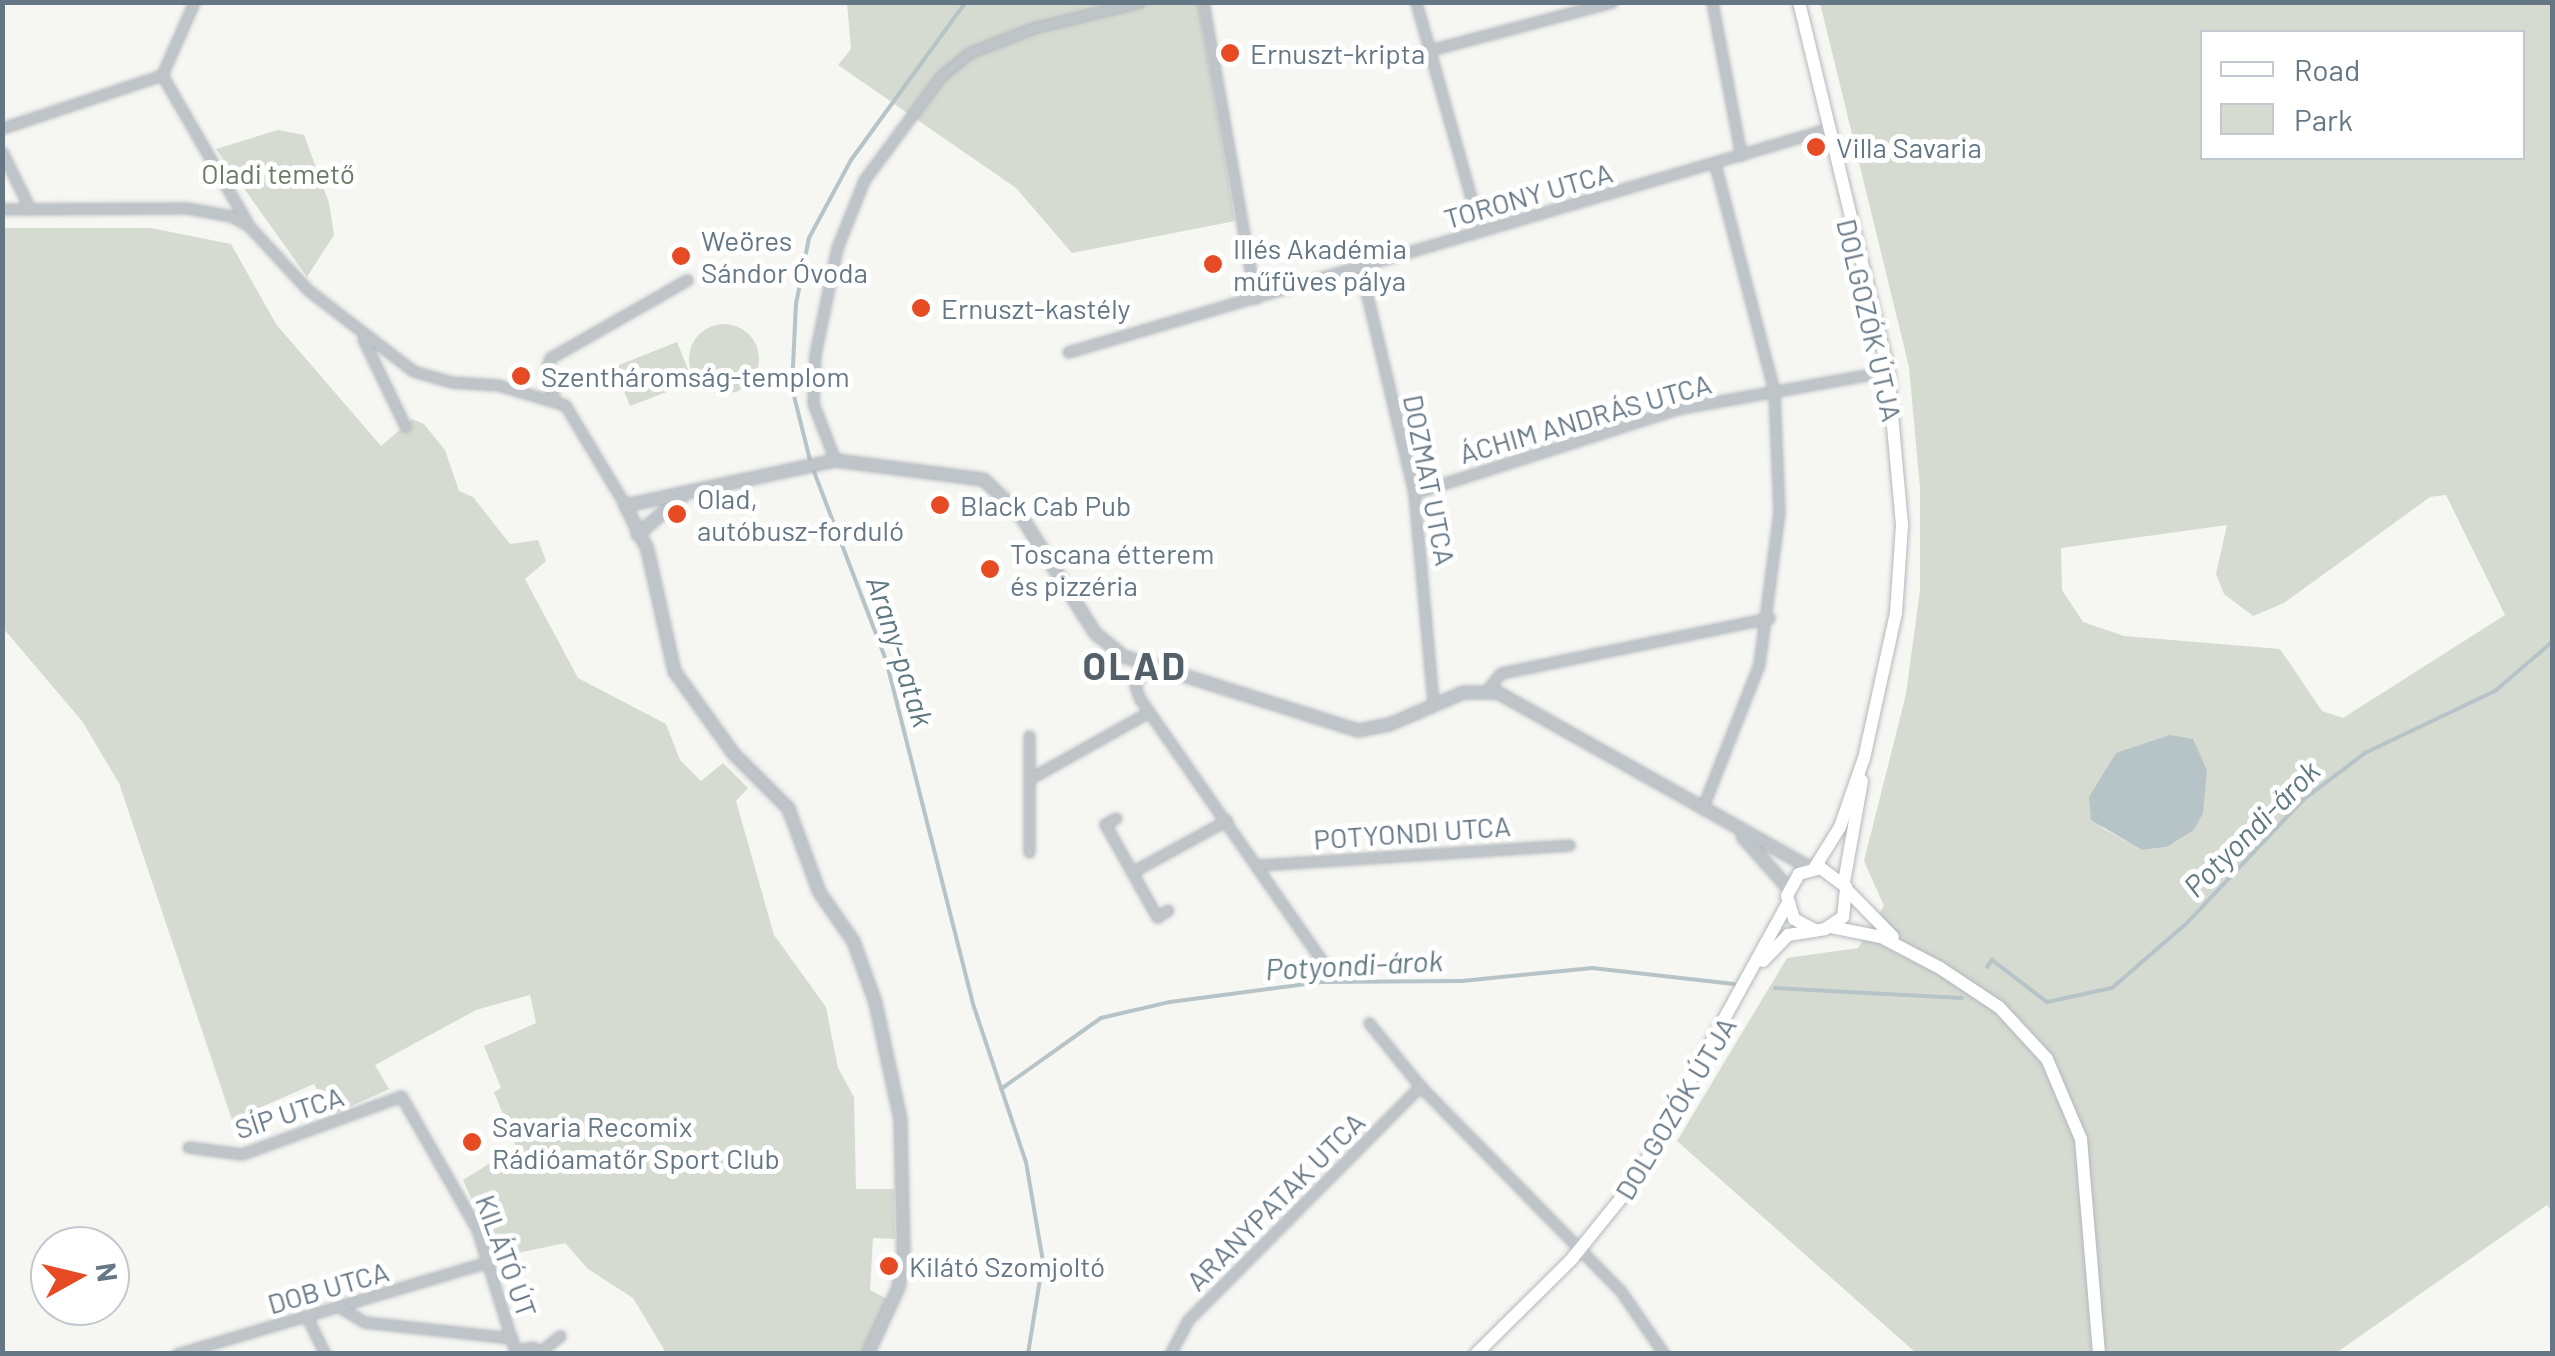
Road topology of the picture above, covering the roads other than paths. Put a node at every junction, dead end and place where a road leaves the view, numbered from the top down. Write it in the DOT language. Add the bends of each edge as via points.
graph roads {
  1 [pos="194,2"];
  2 [pos="1140,2"];
  3 [pos="1203,2"];
  4 [pos="1416,2"];
  5 [pos="1612,2"];
  6 [pos="1712,2"];
  7 [pos="1799,2"];
  8 [pos="1430,50"];
  9 [pos="162,75"];
  10 [pos="2,128"];
  11 [pos="1827,130"];
  12 [pos="2,152"];
  13 [pos="1741,155"];
  14 [pos="1715,164"];
  15 [pos="2,209"];
  16 [pos="30,209"];
  17 [pos="248,225"];
  18 [pos="1480,230"];
  19 [pos="1360,270"];
  20 [pos="687,280"];
  21 [pos="1255,298"];
  22 [pos="360,332"];
  23 [pos="1068,352"];
  24 [pos="1888,370"];
  25 [pos="1774,390"];
  26 [pos="554,398"];
  27 [pos="405,426"];
  28 [pos="831,460"];
  29 [pos="690,490"];
  30 [pos="1414,493"];
  31 [pos="625,505"];
  32 [pos="637,534"];
  33 [pos="1769,618"];
  34 [pos="1144,666"];
  35 [pos="1486,690"];
  36 [pos="1433,702"];
  37 [pos="1149,712"];
  38 [pos="1029,736"];
  39 [pos="1864,758"];
  40 [pos="1030,779"];
  41 [pos="1702,809"];
  42 [pos="1116,818"];
  43 [pos="1227,820"];
  44 [pos="1731,827"];
  45 [pos="1569,845"];
  46 [pos="1029,852"];
  47 [pos="1258,865"];
  48 [pos="1812,868"];
  49 [pos="1132,872"];
  50 [pos="1846,887"];
  51 [pos="1788,888"];
  52 [pos="1787,904"];
  53 [pos="1168,910"];
  54 [pos="1831,927"];
  55 [pos="1813,929"];
  56 [pos="1906,949"];
  57 [pos="1326,967"];
  58 [pos="1744,988"];
  59 [pos="1369,1024"];
  60 [pos="1420,1086"];
  61 [pos="401,1096"];
  62 [pos="188,1148"];
  63 [pos="1580,1250"];
  64 [pos="490,1260"];
  65 [pos="341,1308"];
  66 [pos="307,1317"];
  67 [pos="560,1336"];
  68 [pos="512,1338"];
  69 [pos="516,1351"];
  70 [pos="538,1353"];
  71 [pos="177,1354"];
  72 [pos="326,1354"];
  73 [pos="867,1354"];
  74 [pos="1170,1354"];
  75 [pos="1476,1354"];
  76 [pos="1664,1354"];
  77 [pos="2099,1354"];
  1 -- 9 [label="street"];
  2 -- 28 [label="street" via="1033,28 968,54 941,76 864,180 837,248 816,354 814,404"];
  3 -- 21 [label="street"];
  4 -- 8 [label="street"];
  5 -- 8 [label="street"];
  6 -- 13 [label="street"];
  7 -- 11 [label="main road, DOLGOZÓK ÚTJA"];
  8 -- 18 [label="street"];
  9 -- 10 [label="street"];
  9 -- 17 [label="street"];
  11 -- 13 [label="street, TORONY UTCA"];
  11 -- 24 [label="main road, DOLGOZÓK ÚTJA"];
  12 -- 16 [label="street"];
  13 -- 14 [label="street, TORONY UTCA"];
  14 -- 18 [label="street, TORONY UTCA"];
  14 -- 25 [label="street"];
  15 -- 16 [label="street"];
  16 -- 17 [label="street" via="187,208"];
  17 -- 22 [label="street" via="308,290"];
  18 -- 19 [label="street, TORONY UTCA"];
  19 -- 21 [label="street, TORONY UTCA"];
  19 -- 30 [label="street, DOZMAT UTCA"];
  20 -- 26 [label="street" via="550,358 546,372"];
  21 -- 23 [label="street, TORONY UTCA"];
  22 -- 26 [label="street" via="429,377"];
  22 -- 27 [label="street"];
  24 -- 25 [label="street, ÁCHIM ANDRÁS UTCA"];
  24 -- 39 [label="main road, DOLGOZÓK ÚTJA" via="1900,483 1900,583"];
  25 -- 30 [label="street, ÁCHIM ANDRÁS UTCA" via="1681,408"];
  25 -- 33 [label="street" via="1779,512"];
  26 -- 31 [label="street" via="574,417"];
  28 -- 29 [label="street"];
  28 -- 34 [label="street" via="964,474 994,485 1095,634"];
  29 -- 31 [label="street"];
  29 -- 32 [label="street"];
  30 -- 36 [label="street, DOZMAT UTCA"];
  31 -- 32 [label="street"];
  32 -- 73 [label="street" via="657,585 674,671 733,753 788,808 819,892 867,976 900,1120 903,1253 898,1288"];
  33 -- 35 [label="street" via="1502,673"];
  33 -- 41 [label="street" via="1744,713"];
  34 -- 36 [label="street" via="1250,694 1340,728 1372,729"];
  34 -- 37 [label="street" via="1135,686"];
  35 -- 36 [label="street"];
  35 -- 41 [label="street" via="1524,702"];
  37 -- 40 [label="street"];
  37 -- 43 [label="street"];
  38 -- 40 [label="street"];
  39 -- 48 [label="main road, DOLGOZÓK ÚTJA" via="1840,827"];
  39 -- 50 [label="main road, DOLGOZÓK ÚTJA"];
  40 -- 46 [label="street"];
  41 -- 44 [label="street"];
  42 -- 49 [label="street" via="1105,824"];
  43 -- 47 [label="street"];
  43 -- 49 [label="street"];
  44 -- 48 [label="street"];
  44 -- 51 [label="street"];
  45 -- 47 [label="street, POTYONDI UTCA"];
  47 -- 57 [label="street"];
  48 -- 50 [label="main road"];
  48 -- 51 [label="main road"];
  49 -- 53 [label="street" via="1157,917"];
  50 -- 54 [label="main road" via="1846,912"];
  50 -- 56 [label="main road"];
  51 -- 52 [label="main road"];
  52 -- 55 [label="main road" via="1798,923"];
  52 -- 58 [label="main road, DOLGOZÓK ÚTJA"];
  54 -- 55 [label="main road"];
  54 -- 56 [label="main road" via="1858,928"];
  55 -- 58 [label="main road, DOLGOZÓK ÚTJA" via="1788,935"];
  56 -- 77 [label="main road" via="1999,1006 2032,1039 2061,1083 2086,1168"];
  58 -- 63 [label="main road, DOLGOZÓK ÚTJA" via="1651,1156"];
  59 -- 60 [label="street"];
  60 -- 63 [label="street"];
  60 -- 74 [label="street, ARANYPATAK UTCA" via="1188,1320"];
  61 -- 62 [label="street, SÍP UTCA" via="242,1154"];
  61 -- 64 [label="street, KILÁTÓ ÚT" via="458,1189"];
  63 -- 75 [label="main road, DOLGOZÓK ÚTJA"];
  63 -- 76 [label="street" via="1620,1290"];
  64 -- 65 [label="street, DOB UTCA"];
  64 -- 68 [label="street, KILÁTÓ ÚT"];
  65 -- 66 [label="street, DOB UTCA"];
  65 -- 68 [label="street, KILÁTÓ ÚT" via="364,1322"];
  66 -- 71 [label="street, DOB UTCA"];
  66 -- 72 [label="street"];
  67 -- 70 [label="street"];
  68 -- 69 [label="street, KILÁTÓ ÚT"];
  69 -- 70 [label="street"];
}
